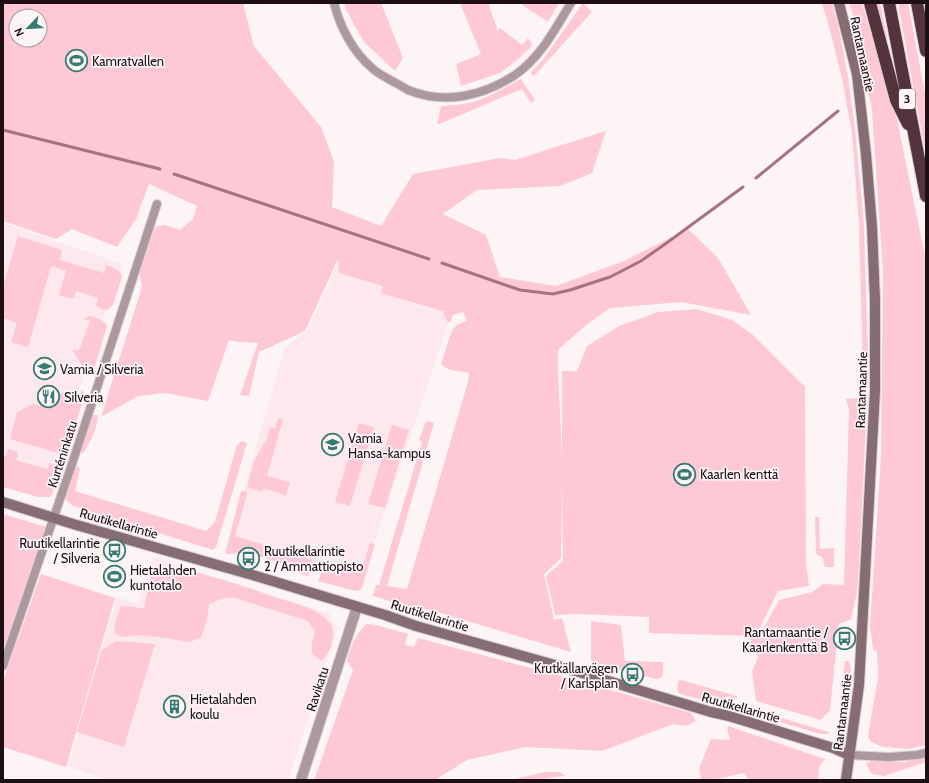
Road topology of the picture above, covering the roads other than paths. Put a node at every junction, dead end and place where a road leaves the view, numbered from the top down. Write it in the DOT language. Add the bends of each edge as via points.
graph roads {
  1 [pos="334,3"];
  2 [pos="571,3"];
  3 [pos="839,3"];
  4 [pos="870,3"];
  5 [pos="889,3"];
  6 [pos="917,3"];
  7 [pos="926,51"];
  8 [pos="915,140"];
  9 [pos="926,196"];
  10 [pos="157,204"];
  11 [pos="3,502"];
  12 [pos="54,518"];
  13 [pos="357,607"];
  14 [pos="3,666"];
  15 [pos="926,753"];
  16 [pos="849,755"];
  17 [pos="301,780"];
  18 [pos="846,780"];
  1 -- 2 [label="street" via="347,38 372,68 408,90 432,96 455,97 483,92 520,71 543,47"];
  3 -- 16 [label="main road, Rantamaantie" via="858,82 872,227 875,300 875,391 859,685"];
  4 -- 8 [label="highway" via="896,100"];
  5 -- 8 [label="highway, 3"];
  6 -- 7 [label="highway"];
  8 -- 9 [label="highway, 3"];
  10 -- 12 [label="street, Kurténinkatu"];
  11 -- 12 [label="main road, Ruutikellarintie"];
  12 -- 13 [label="main road, Ruutikellarintie"];
  12 -- 14 [label="street, Kurténinkatu"];
  13 -- 16 [label="main road, Ruutikellarintie" via="729,716"];
  13 -- 17 [label="street, Ravikatu"];
  15 -- 16 [label="street" via="889,757"];
  16 -- 18 [label="main road, Rantamaantie"];
}
